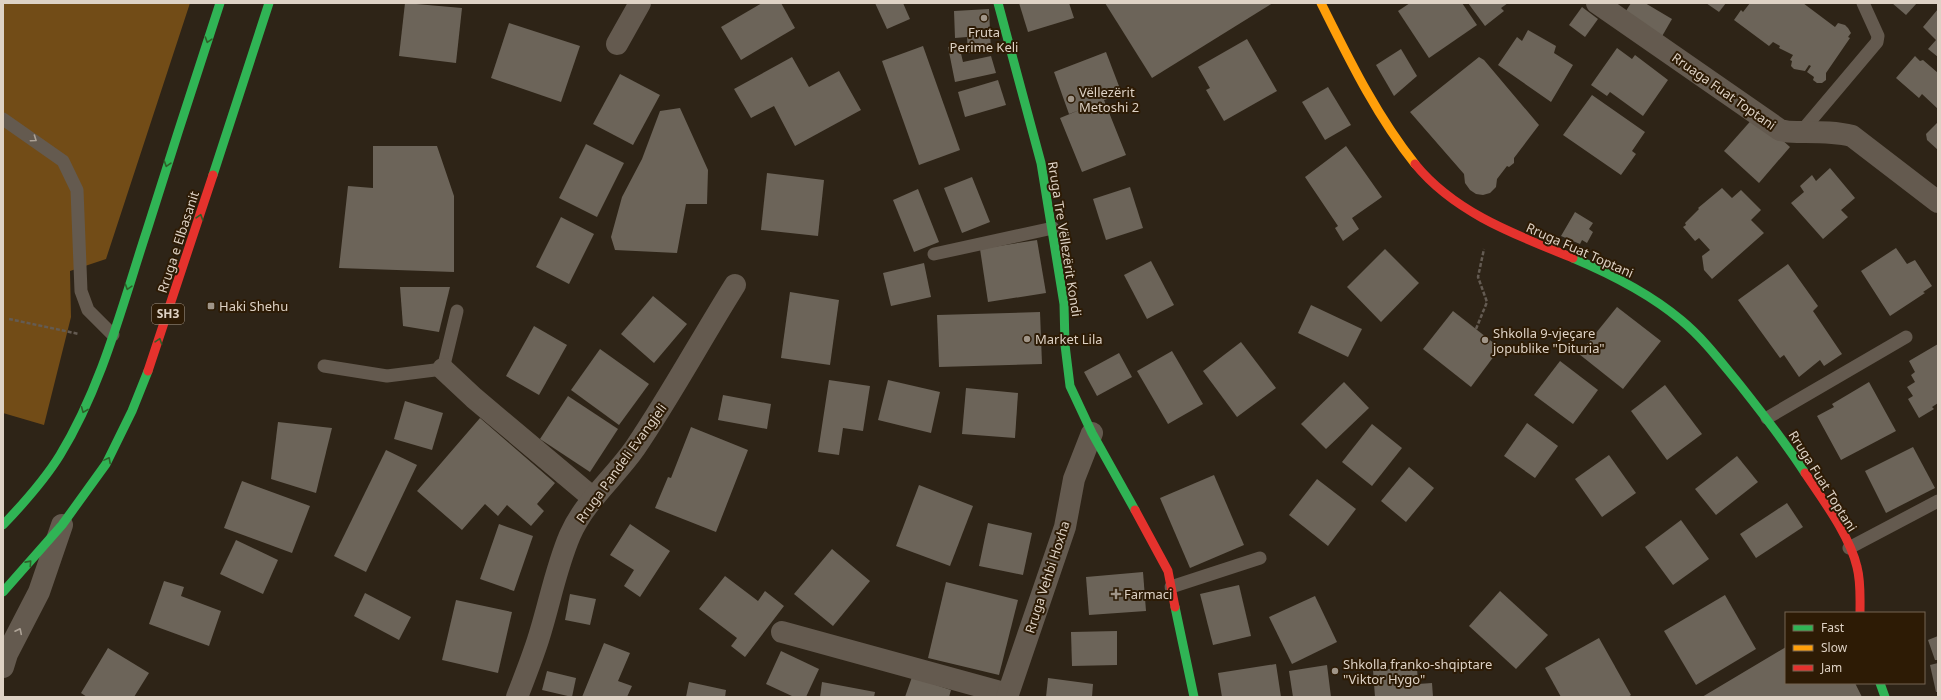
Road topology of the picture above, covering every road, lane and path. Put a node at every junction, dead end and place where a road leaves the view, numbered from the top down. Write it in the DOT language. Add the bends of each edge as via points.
graph roads {
  1 [pos="220,3"];
  2 [pos="269,3"];
  3 [pos="640,3"];
  4 [pos="998,3"];
  5 [pos="1321,3"];
  6 [pos="1597,3"];
  7 [pos="1863,3"];
  8 [pos="617,44"];
  9 [pos="3,119"];
  10 [pos="1801,132"];
  11 [pos="1938,202"];
  12 [pos="1053,228"];
  13 [pos="1485,243"];
  14 [pos="934,254"];
  15 [pos="735,285"];
  16 [pos="457,311"];
  17 [pos="9,319"];
  18 [pos="1476,329"];
  19 [pos="68,332"];
  20 [pos="113,335"];
  21 [pos="1906,337"];
  22 [pos="324,366"];
  23 [pos="443,369"];
  24 [pos="1766,418"];
  25 [pos="1092,433"];
  26 [pos="593,498"];
  27 [pos="1938,501"];
  28 [pos="3,525"];
  29 [pos="62,525"];
  30 [pos="1849,548"];
  31 [pos="1260,558"];
  32 [pos="1171,587"];
  33 [pos="3,592"];
  34 [pos="1860,612"];
  35 [pos="782,632"];
  36 [pos="3,667"];
  37 [pos="1880,684"];
  38 [pos="1007,695"];
  39 [pos="518,697"];
  40 [pos="1194,697"];
  41 [pos="1885,697"];
  1 -- 20 [label="street, one-way"];
  29 -- 2 [label="street, Rruga e Elbasanit / SH3, one-way" via="106,464 132,411 174,296"];
  3 -- 8 [label="street"];
  4 -- 12 [label="street, Rruga Tre Vëllezërit Kondi" via="1041,163"];
  5 -- 24 [label="street, Rruga Fuat Toptani" via="1367,91 1404,153 1435,186 1468,212 1496,227 1590,266 1661,304 1716,355"];
  6 -- 10 [label="street, Rruaga Fuat Toptani" via="1780,130 1790,133"];
  7 -- 10 [label="lane" via="1878,36 1878,42"];
  9 -- 20 [label="lane, one-way" via="63,161 77,190 81,291 88,310"];
  10 -- 11 [label="street, Rruaga Fuat Toptani" via="1839,132 1852,136"];
  12 -- 14 [label="lane"];
  12 -- 25 [label="street, Rruga Tre Vëllezërit Kondi" via="1064,304 1070,386"];
  13 -- 18 [label="path" via="1478,277 1487,302"];
  15 -- 26 [label="street, Rruga Pandeli Evangjeli" via="652,423 631,454"];
  16 -- 23 [label="lane"];
  17 -- 19 [label="path"];
  20 -- 28 [label="street, one-way" via="83,414 66,446 24,503"];
  21 -- 24 [label="lane"];
  22 -- 23 [label="lane" via="387,376"];
  23 -- 26 [label="street"];
  24 -- 30 [label="street, Rruga Fuat Toptani" via="1803,468"];
  25 -- 32 [label="street, Rruga Tre Vëllezërit Kondi" via="1168,571"];
  25 -- 38 [label="street, Rruga Vehbi Hoxha" via="1074,479 1065,527"];
  26 -- 39 [label="street, Rruga Pandeli Evangjeli" via="570,534"];
  27 -- 30 [label="lane"];
  33 -- 29 [label="street, Rruga e Elbasanit / SH3, one-way"];
  36 -- 29 [label="street, one-way" via="39,592"];
  30 -- 34 [label="street, Rruga Fuat Toptani" via="1858,570"];
  31 -- 32 [label="lane"];
  32 -- 40 [label="street, Rruga Tre Vëllezërit Kondi"];
  35 -- 38 [label="street"];
  37 -- 41 [label="street"];
}
